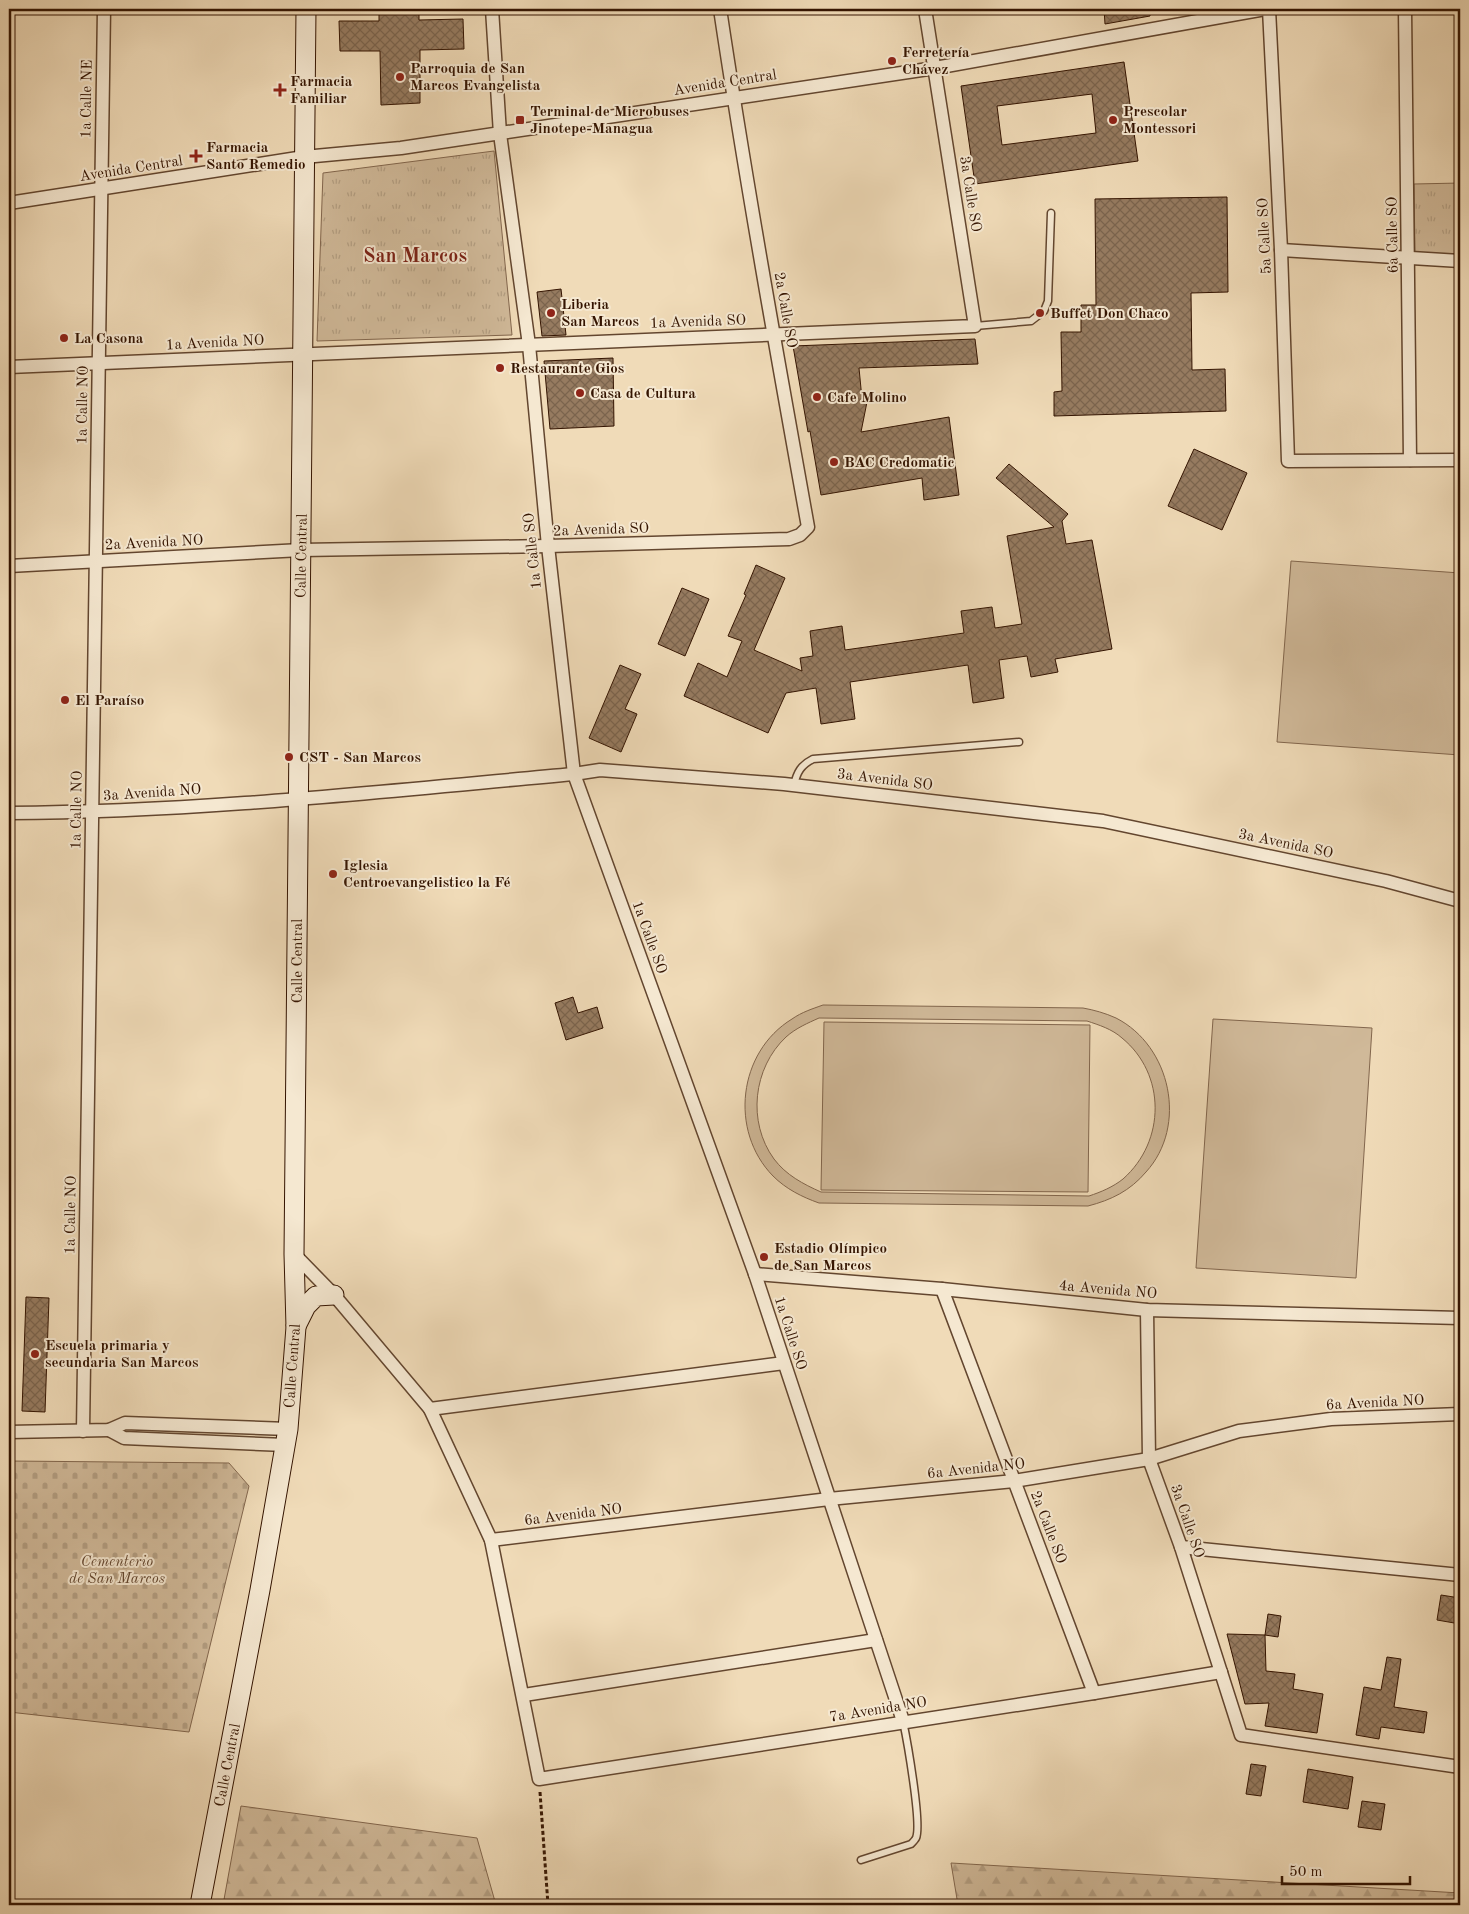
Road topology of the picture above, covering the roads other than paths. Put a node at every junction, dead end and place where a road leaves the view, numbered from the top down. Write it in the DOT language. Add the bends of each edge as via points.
graph roads {
  1 [pos="104,9"];
  2 [pos="306,9"];
  3 [pos="492,9"];
  4 [pos="720,9"];
  5 [pos="925,9"];
  6 [pos="1267,9"];
  7 [pos="1405,9"];
  8 [pos="935,68"];
  9 [pos="733,97"];
  10 [pos="500,134"];
  11 [pos="304,157"];
  12 [pos="101,190"];
  13 [pos="9,204"];
  14 [pos="1051,213"];
  15 [pos="1281,250"];
  16 [pos="1409,258"];
  17 [pos="1460,261"];
  18 [pos="975,326"];
  19 [pos="774,334"];
  20 [pos="529,345"];
  21 [pos="302,354"];
  22 [pos="99,364"];
  23 [pos="9,367"];
  24 [pos="1410,460"];
  25 [pos="1460,460"];
  26 [pos="808,527"];
  27 [pos="548,546"];
  28 [pos="301,550"];
  29 [pos="96,562"];
  30 [pos="9,566"];
  31 [pos="1019,742"];
  32 [pos="574,774"];
  33 [pos="794,785"];
  34 [pos="298,799"];
  35 [pos="9,812"];
  36 [pos="92,812"];
  37 [pos="1460,901"];
  38 [pos="294,1254"];
  39 [pos="755,1274"];
  40 [pos="942,1289"];
  41 [pos="334,1295"];
  42 [pos="1147,1310"];
  43 [pos="1460,1318"];
  44 [pos="296,1327"];
  45 [pos="784,1363"];
  46 [pos="430,1409"];
  47 [pos="1460,1414"];
  48 [pos="83,1431"];
  49 [pos="9,1432"];
  50 [pos="286,1437"];
  51 [pos="1149,1459"];
  52 [pos="1014,1481"];
  53 [pos="829,1499"];
  54 [pos="491,1540"];
  55 [pos="1181,1546"];
  56 [pos="1460,1575"];
  57 [pos="876,1640"];
  58 [pos="1221,1672"];
  59 [pos="1094,1693"];
  60 [pos="524,1695"];
  61 [pos="903,1721"];
  62 [pos="1460,1767"];
  63 [pos="861,1860"];
  64 [pos="200,1905"];
  1 -- 12 [label="street, 1a Calle NE"];
  2 -- 11 [label="main road, Calle Central"];
  3 -- 10 [label="street, 1a Calle SO"];
  4 -- 9 [label="street, 2a Calle SO"];
  5 -- 8 [label="street, 3a Calle SO"];
  6 -- 8 [label="street, Avenida Central"];
  6 -- 15 [label="street, 5a Calle SO"];
  7 -- 16 [label="street, 6a Calle SO"];
  8 -- 9 [label="street, Avenida Central"];
  8 -- 18 [label="street, 3a Calle SO"];
  9 -- 10 [label="street, Avenida Central"];
  9 -- 19 [label="street, 2a Calle SO"];
  10 -- 11 [label="street, Avenida Central"];
  10 -- 20 [label="street, 1a Calle SO"];
  11 -- 12 [label="street, Avenida Central"];
  11 -- 21 [label="main road, Calle Central"];
  12 -- 13 [label="street, Avenida Central"];
  12 -- 22 [label="street, 1a Calle NO"];
  14 -- 18 [label="lane" via="1048,300 1044,311 1030,321"];
  15 -- 16 [label="street"];
  15 -- 24 [label="street, 5a Calle SO" via="1288,461"];
  16 -- 17 [label="street"];
  16 -- 24 [label="street, 6a Calle SO"];
  18 -- 19 [label="street, 1a Avenida SO"];
  19 -- 20 [label="street, 1a Avenida SO"];
  19 -- 26 [label="street, 2a Calle SO"];
  20 -- 21 [label="street, 1a Avenida SO"];
  20 -- 27 [label="street, 1a Calle SO"];
  21 -- 22 [label="street, 1a Avenida NO"];
  21 -- 28 [label="main road, Calle Central"];
  22 -- 23 [label="street, 1a Avenida NO"];
  22 -- 29 [label="street, 1a Calle NO"];
  24 -- 25 [label="street"];
  26 -- 27 [label="street, 2a Avenida SO" via="789,539"];
  27 -- 28 [label="street, 2a Avenida SO"];
  27 -- 32 [label="street, 1a Calle SO"];
  28 -- 29 [label="street, 2a Avenida NO"];
  28 -- 34 [label="main road, Calle Central"];
  29 -- 30 [label="street, 2a Avenida NO"];
  29 -- 36 [label="street, 1a Calle NO"];
  31 -- 33 [label="lane" via="813,759 803,764"];
  32 -- 33 [label="street, 3a Avenida SO" via="600,770"];
  32 -- 34 [label="street, 3a Avenida SO"];
  32 -- 39 [label="street, 1a Calle SO"];
  33 -- 37 [label="street, 3a Avenida SO" via="1103,821 1386,881"];
  34 -- 36 [label="street, 3a Avenida NO"];
  34 -- 38 [label="main road, Calle Central"];
  35 -- 36 [label="street, 3a Avenida NO"];
  36 -- 48 [label="street, 1a Calle NO"];
  38 -- 41 [label="street"];
  38 -- 44 [label="main road, Calle Central"];
  39 -- 40 [label="street, 4a Avenida NO"];
  39 -- 45 [label="street, 1a Calle SO"];
  40 -- 42 [label="street, 4a Avenida NO"];
  40 -- 52 [label="street, 2a Calle SO"];
  41 -- 44 [label="main road" via="316,1296 306,1306"];
  41 -- 46 [label="street"];
  42 -- 43 [label="street, 4a Avenida NO"];
  42 -- 51 [label="street, 3a Calle SO"];
  44 -- 50 [label="main road, Calle Central"];
  45 -- 46 [label="street"];
  45 -- 53 [label="street, 1a Calle SO"];
  46 -- 54 [label="street"];
  47 -- 51 [label="street, 6a Avenida NO" via="1331,1419 1239,1431"];
  48 -- 49 [label="street"];
  48 -- 50 [label="street" via="109,1430 125,1423"];
  50 -- 64 [label="main road, Calle Central"];
  51 -- 52 [label="street, 6a Avenida NO"];
  51 -- 55 [label="street, 3a Calle SO"];
  52 -- 53 [label="street, 6a Avenida NO"];
  52 -- 59 [label="street, 2a Calle SO"];
  53 -- 54 [label="street, 6a Avenida NO"];
  53 -- 57 [label="street, 1a Calle SO"];
  54 -- 60 [label="street"];
  55 -- 56 [label="street"];
  55 -- 58 [label="street, 3a Calle SO"];
  57 -- 60 [label="street"];
  57 -- 61 [label="street, 1a Calle SO"];
  58 -- 59 [label="street, 7a Avenida NO"];
  58 -- 62 [label="street, 3a Calle SO" via="1241,1735"];
  59 -- 61 [label="street, 7a Avenida NO"];
  60 -- 61 [label="street, 7a Avenida NO" via="539,1779"];
  61 -- 63 [label="lane" via="918,1823 916,1838 911,1844"];
}
